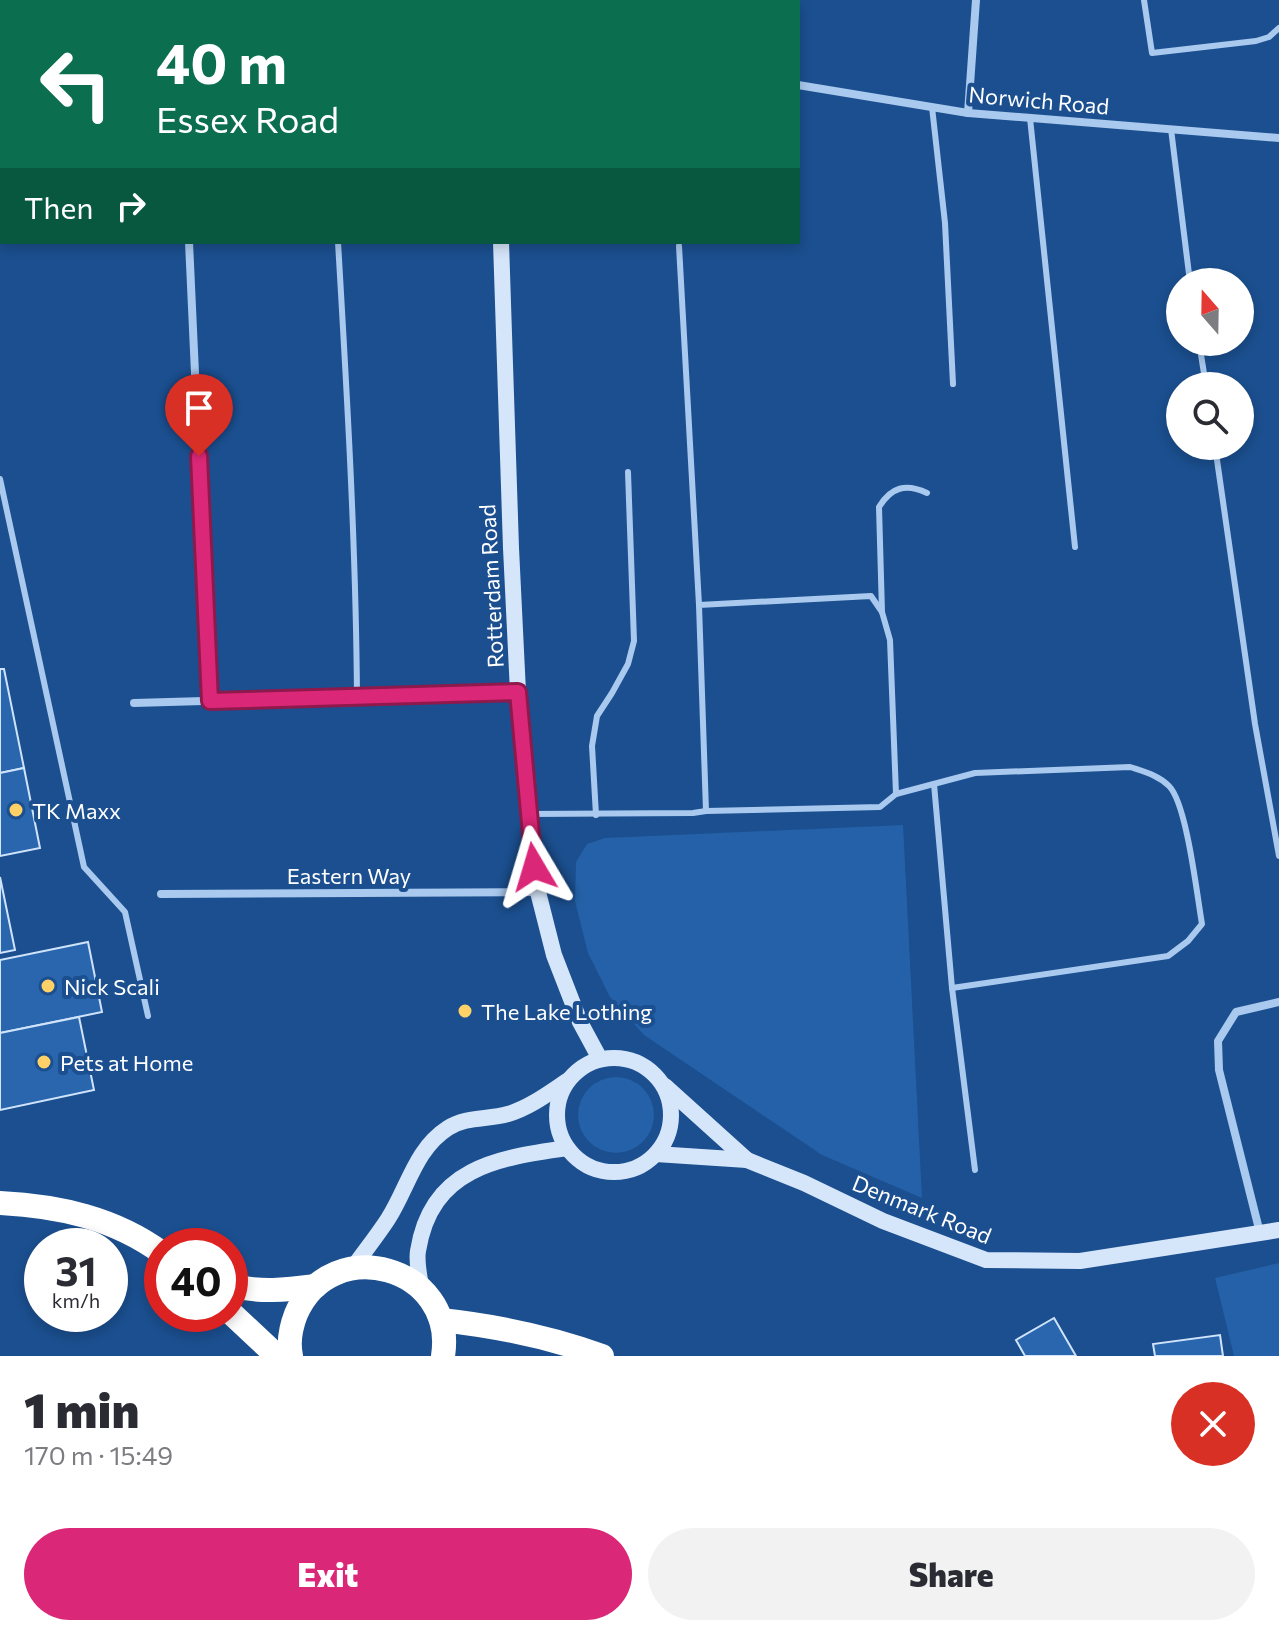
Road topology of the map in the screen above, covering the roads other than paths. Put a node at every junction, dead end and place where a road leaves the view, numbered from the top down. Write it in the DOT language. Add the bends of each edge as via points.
graph roads {
  1 [pos="976,0"];
  2 [pos="1144,0"];
  3 [pos="1279,28"];
  4 [pos="800,85"];
  5 [pos="932,107"];
  6 [pos="968,113"];
  7 [pos="1030,118"];
  8 [pos="1171,129"];
  9 [pos="1279,138"];
  10 [pos="189,244"];
  11 [pos="338,244"];
  12 [pos="501,244"];
  13 [pos="679,246"];
  14 [pos="1188,268"];
  15 [pos="953,384"];
  16 [pos="1217,460"];
  17 [pos="628,472"];
  18 [pos="0,479"];
  19 [pos="927,493"];
  20 [pos="1075,547"];
  21 [pos="699,605"];
  22 [pos="882,612"];
  23 [pos="518,692"];
  24 [pos="357,698"];
  25 [pos="210,701"];
  26 [pos="134,703"];
  27 [pos="934,784"];
  28 [pos="896,794"];
  29 [pos="706,811"];
  30 [pos="529,814"];
  31 [pos="596,815"];
  32 [pos="1279,856"];
  33 [pos="538,892"];
  34 [pos="161,894"];
  35 [pos="952,988"];
  36 [pos="1279,1002"];
  37 [pos="148,1016"];
  38 [pos="600,1059"];
  39 [pos="567,1081"];
  40 [pos="663,1084"];
  41 [pos="567,1148"];
  42 [pos="656,1154"];
  43 [pos="747,1160"];
  44 [pos="975,1170"];
  45 [pos="0,1203"];
  46 [pos="1279,1230"];
  47 [pos="1260,1234"];
  48 [pos="144,1240"];
  49 [pos="352,1269"];
  50 [pos="316,1286"];
  51 [pos="421,1288"];
  52 [pos="248,1289"];
  53 [pos="441,1320"];
  54 [pos="248,1329"];
  55 [pos="277,1356"];
  56 [pos="291,1356"];
  57 [pos="443,1356"];
  58 [pos="602,1356"];
  1 -- 6 [label="street"];
  2 -- 3 [label="lane" via="1152,53 1256,41"];
  4 -- 5 [label="street, Norwich Road"];
  5 -- 6 [label="street, Norwich Road"];
  5 -- 15 [label="lane" via="945,223"];
  6 -- 7 [label="street, Norwich Road"];
  7 -- 8 [label="street, Norwich Road"];
  7 -- 20 [label="lane"];
  8 -- 9 [label="street, Norwich Road"];
  8 -- 14 [label="lane"];
  10 -- 25 [label="street"];
  11 -- 24 [label="lane"];
  12 -- 23 [label="street, Rotterdam Road"];
  13 -- 21 [label="lane"];
  16 -- 32 [label="lane"];
  17 -- 31 [label="lane" via="634,641 628,664 597,716 592,746"];
  18 -- 37 [label="lane" via="84,867 125,912"];
  19 -- 22 [label="lane" via="915,487 897,489 879,507"];
  21 -- 22 [label="lane" via="871,596"];
  21 -- 29 [label="lane"];
  22 -- 28 [label="lane" via="890,640"];
  23 -- 24 [label="street"];
  23 -- 30 [label="street, Rotterdam Road"];
  24 -- 25 [label="street"];
  25 -- 26 [label="street"];
  27 -- 28 [label="lane"];
  27 -- 35 [label="lane"];
  27 -- 35 [label="lane" via="975,773 1130,767 1155,774 1172,788 1184,820 1202,924 1168,956"];
  28 -- 29 [label="lane" via="880,807"];
  29 -- 31 [label="lane"];
  30 -- 31 [label="lane"];
  30 -- 33 [label="street, Rotterdam Road"];
  33 -- 34 [label="street, Eastern Way"];
  33 -- 38 [label="street, Rotterdam Road" via="554,955"];
  35 -- 44 [label="lane"];
  36 -- 47 [label="street" via="1236,1012 1218,1041 1219,1070"];
  38 -- 39 [label="street"];
  38 -- 40 [label="street" via="636,1061"];
  39 -- 41 [label="street" via="558,1102 558,1126"];
  39 -- 49 [label="street" via="508,1114 468,1120 431,1142 388,1219"];
  40 -- 42 [label="street" via="672,1120"];
  40 -- 43 [label="street, Denmark Road"];
  41 -- 42 [label="street" via="581,1162 620,1172"];
  41 -- 51 [label="street" via="489,1164 470,1171 442,1194 427,1217 417,1254"];
  42 -- 43 [label="street, Denmark Road"];
  43 -- 47 [label="street, Denmark Road" via="986,1260 1080,1261"];
  45 -- 48 [label="highway" via="72,1211"];
  46 -- 47 [label="street, Denmark Road"];
  49 -- 50 [label="highway"];
  49 -- 51 [label="highway" via="377,1267 401,1274"];
  50 -- 52 [label="highway"];
  50 -- 56 [label="highway" via="292,1325"];
  51 -- 53 [label="highway"];
  53 -- 57 [label="highway"];
  53 -- 58 [label="highway" via="489,1325"];
  54 -- 55 [label="highway"];
}
